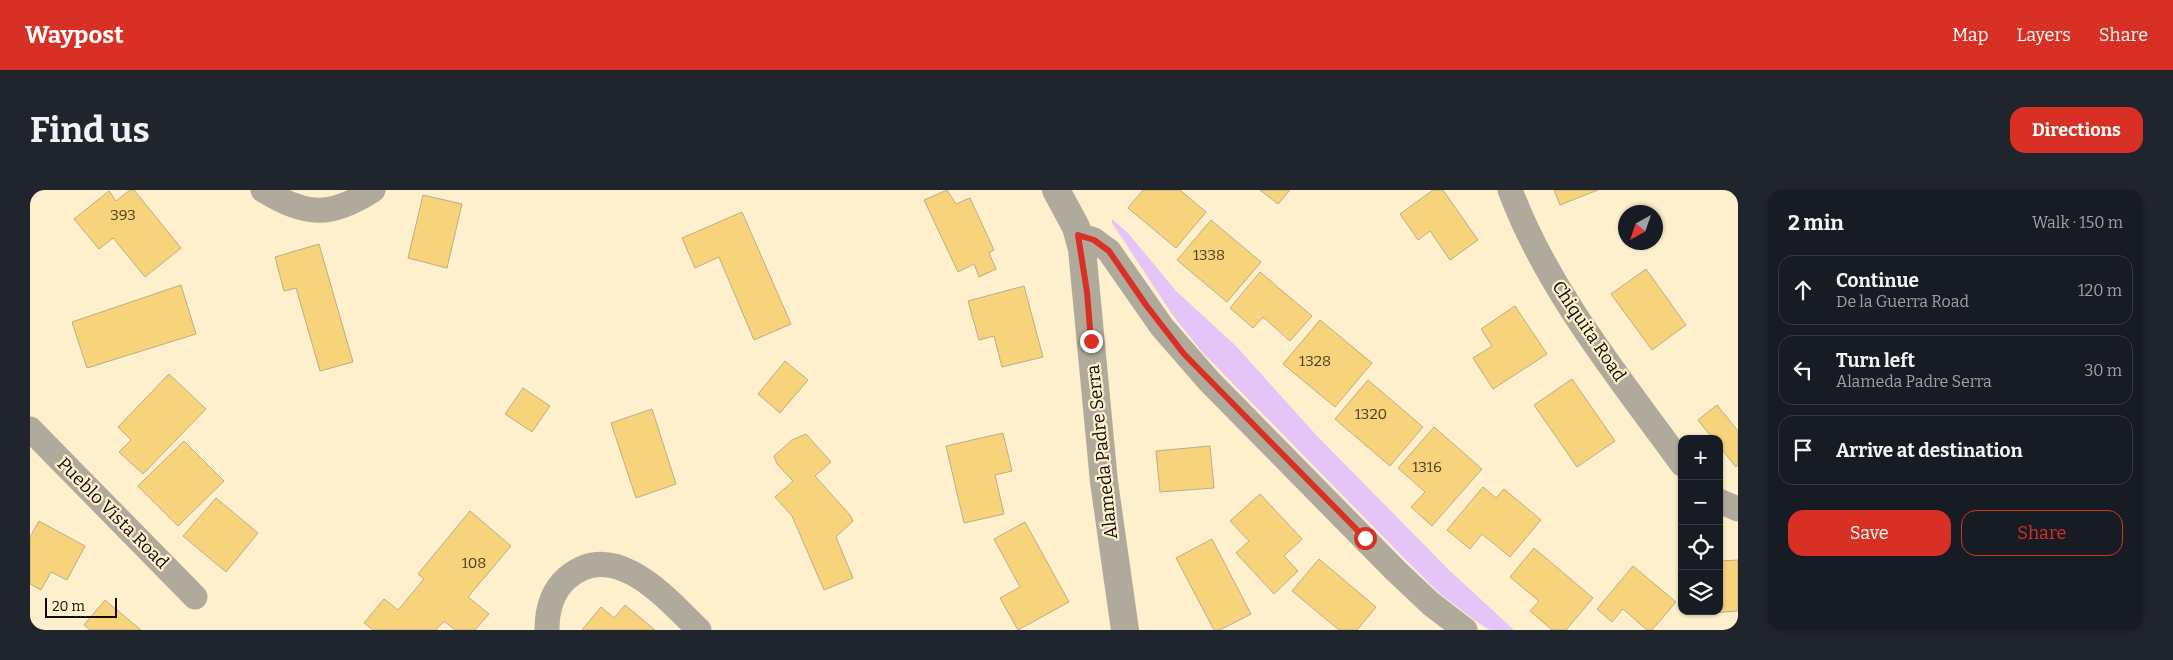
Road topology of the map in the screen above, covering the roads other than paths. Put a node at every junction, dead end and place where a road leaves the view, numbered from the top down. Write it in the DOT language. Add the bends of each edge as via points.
graph roads {
  1 [pos="263,190"];
  2 [pos="373,190"];
  3 [pos="1056,190"];
  4 [pos="1510,190"];
  5 [pos="1078,235"];
  6 [pos="30,429"];
  7 [pos="1678,458"];
  8 [pos="1723,503"];
  9 [pos="1738,509"];
  10 [pos="196,597"];
  11 [pos="547,630"];
  12 [pos="699,630"];
  13 [pos="1124,630"];
  14 [pos="1464,630"];
  1 -- 2 [label="street" via="297,207 328,211 355,202"];
  3 -- 5 [label="street, Alameda Padre Serra"];
  4 -- 7 [label="street, Chiquita Road" via="1541,260 1573,313"];
  5 -- 13 [label="street, Alameda Padre Serra" via="1087,292 1104,482"];
  5 -- 14 [label="street" via="1094,240 1109,251 1162,327 1209,381 1396,571"];
  6 -- 10 [label="street, Pueblo Vista Road"];
  8 -- 9 [label="street"];
  11 -- 12 [label="street" via="552,601 565,580 585,568 609,565 641,578"];
}
